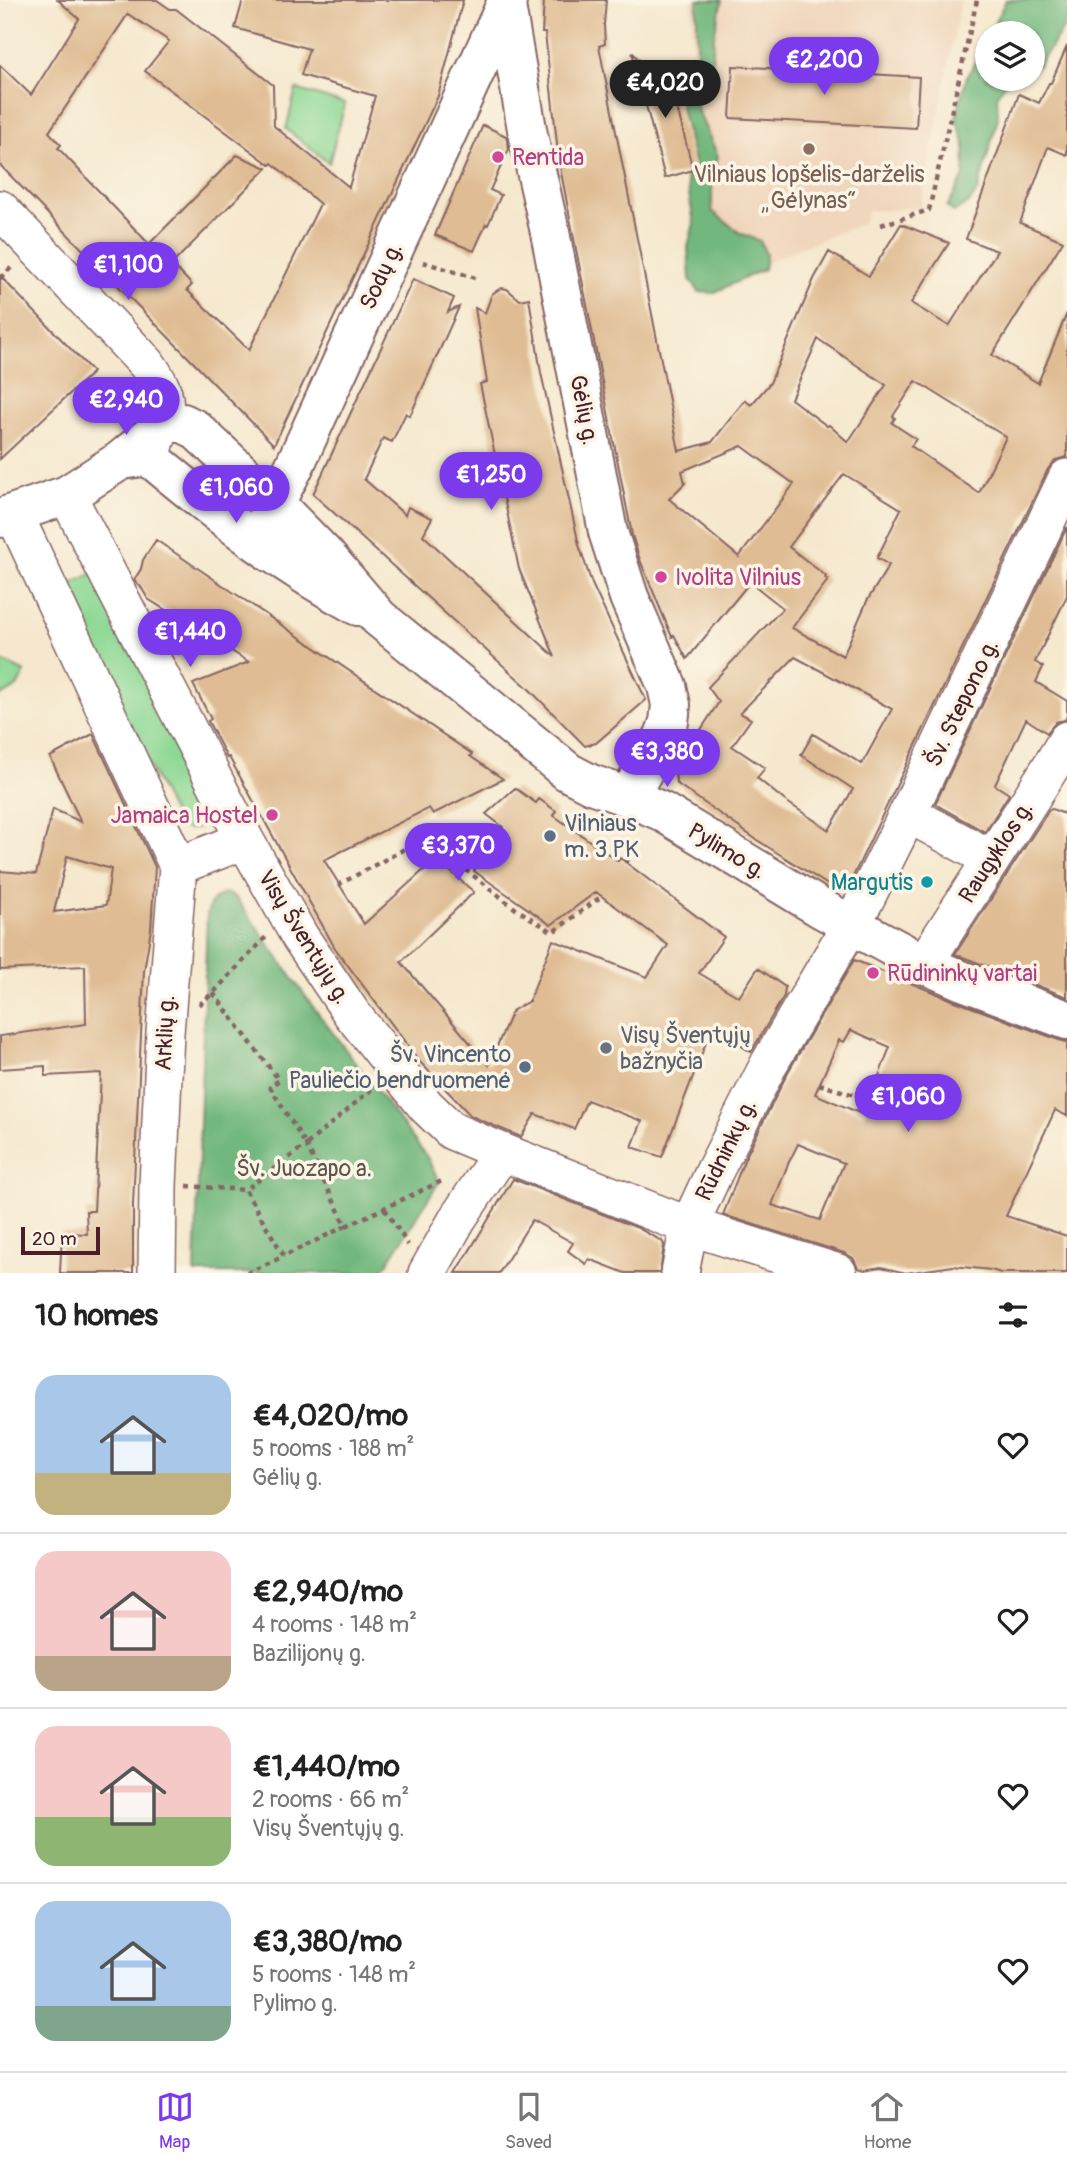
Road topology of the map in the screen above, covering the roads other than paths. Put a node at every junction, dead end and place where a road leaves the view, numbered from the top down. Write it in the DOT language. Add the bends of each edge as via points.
graph roads {
  1 [pos="507,3"];
  2 [pos="464,94"];
  3 [pos="523,110"];
  4 [pos="0,209"];
  5 [pos="157,444"];
  6 [pos="1067,478"];
  7 [pos="67,495"];
  8 [pos="274,503"];
  9 [pos="7,516"];
  10 [pos="271,553"];
  11 [pos="379,618"];
  12 [pos="1067,740"];
  13 [pos="1053,794"];
  14 [pos="628,797"];
  15 [pos="909,814"];
  16 [pos="245,840"];
  17 [pos="991,859"];
  18 [pos="178,866"];
  19 [pos="850,923"];
  20 [pos="924,964"];
  21 [pos="1067,1020"];
  22 [pos="502,1152"];
  23 [pos="689,1226"];
  24 [pos="420,1263"];
  25 [pos="157,1273"];
  26 [pos="680,1273"];
  27 [pos="838,1273"];
  1 -- 2 [label="main road, Sodų g."];
  1 -- 3 [label="main road, Gėlių g."];
  2 -- 3 [label="main road" via="487,88 505,92"];
  2 -- 8 [label="main road, Sodų g."];
  3 -- 14 [label="main road, Gėlių g." via="608,533 671,705 664,736"];
  4 -- 5 [label="street, Pylimo g." via="161,384"];
  5 -- 7 [label="main road"];
  5 -- 8 [label="main road, Pylimo g."];
  5 -- 10 [label="main road, Pylimo g." via="227,522"];
  6 -- 15 [label="street, Šv. Stepono g."];
  7 -- 9 [label="main road"];
  7 -- 16 [label="street, Visų Šventųjų g."];
  8 -- 10 [label="main road, Sodų g." via="265,532"];
  8 -- 11 [label="main road, Pylimo g."];
  9 -- 18 [label="street"];
  10 -- 11 [label="main road, Pylimo g."];
  11 -- 14 [label="main road, Pylimo g." via="568,772"];
  12 -- 13 [label="street, Raugyklos g."];
  13 -- 17 [label="street, Raugyklos g."];
  14 -- 19 [label="main road, Pylimo g." via="660,811"];
  15 -- 17 [label="street"];
  15 -- 19 [label="street, Šv. Stepono g."];
  16 -- 18 [label="street"];
  16 -- 22 [label="street, Visų Šventųjų g." via="300,937 395,1069 452,1131"];
  17 -- 20 [label="street, Raugyklos g."];
  18 -- 25 [label="street, Arklių g." via="165,1033"];
  19 -- 20 [label="main road, Pylimo g."];
  19 -- 23 [label="street, Rūdninkų g." via="770,1062"];
  20 -- 21 [label="main road, Pylimo g."];
  22 -- 23 [label="street, Visų Šventųjų g."];
  22 -- 24 [label="street" via="458,1218"];
  23 -- 26 [label="street, Rūdninkų g."];
  23 -- 27 [label="street, Visų Šventųjų g."];
}
